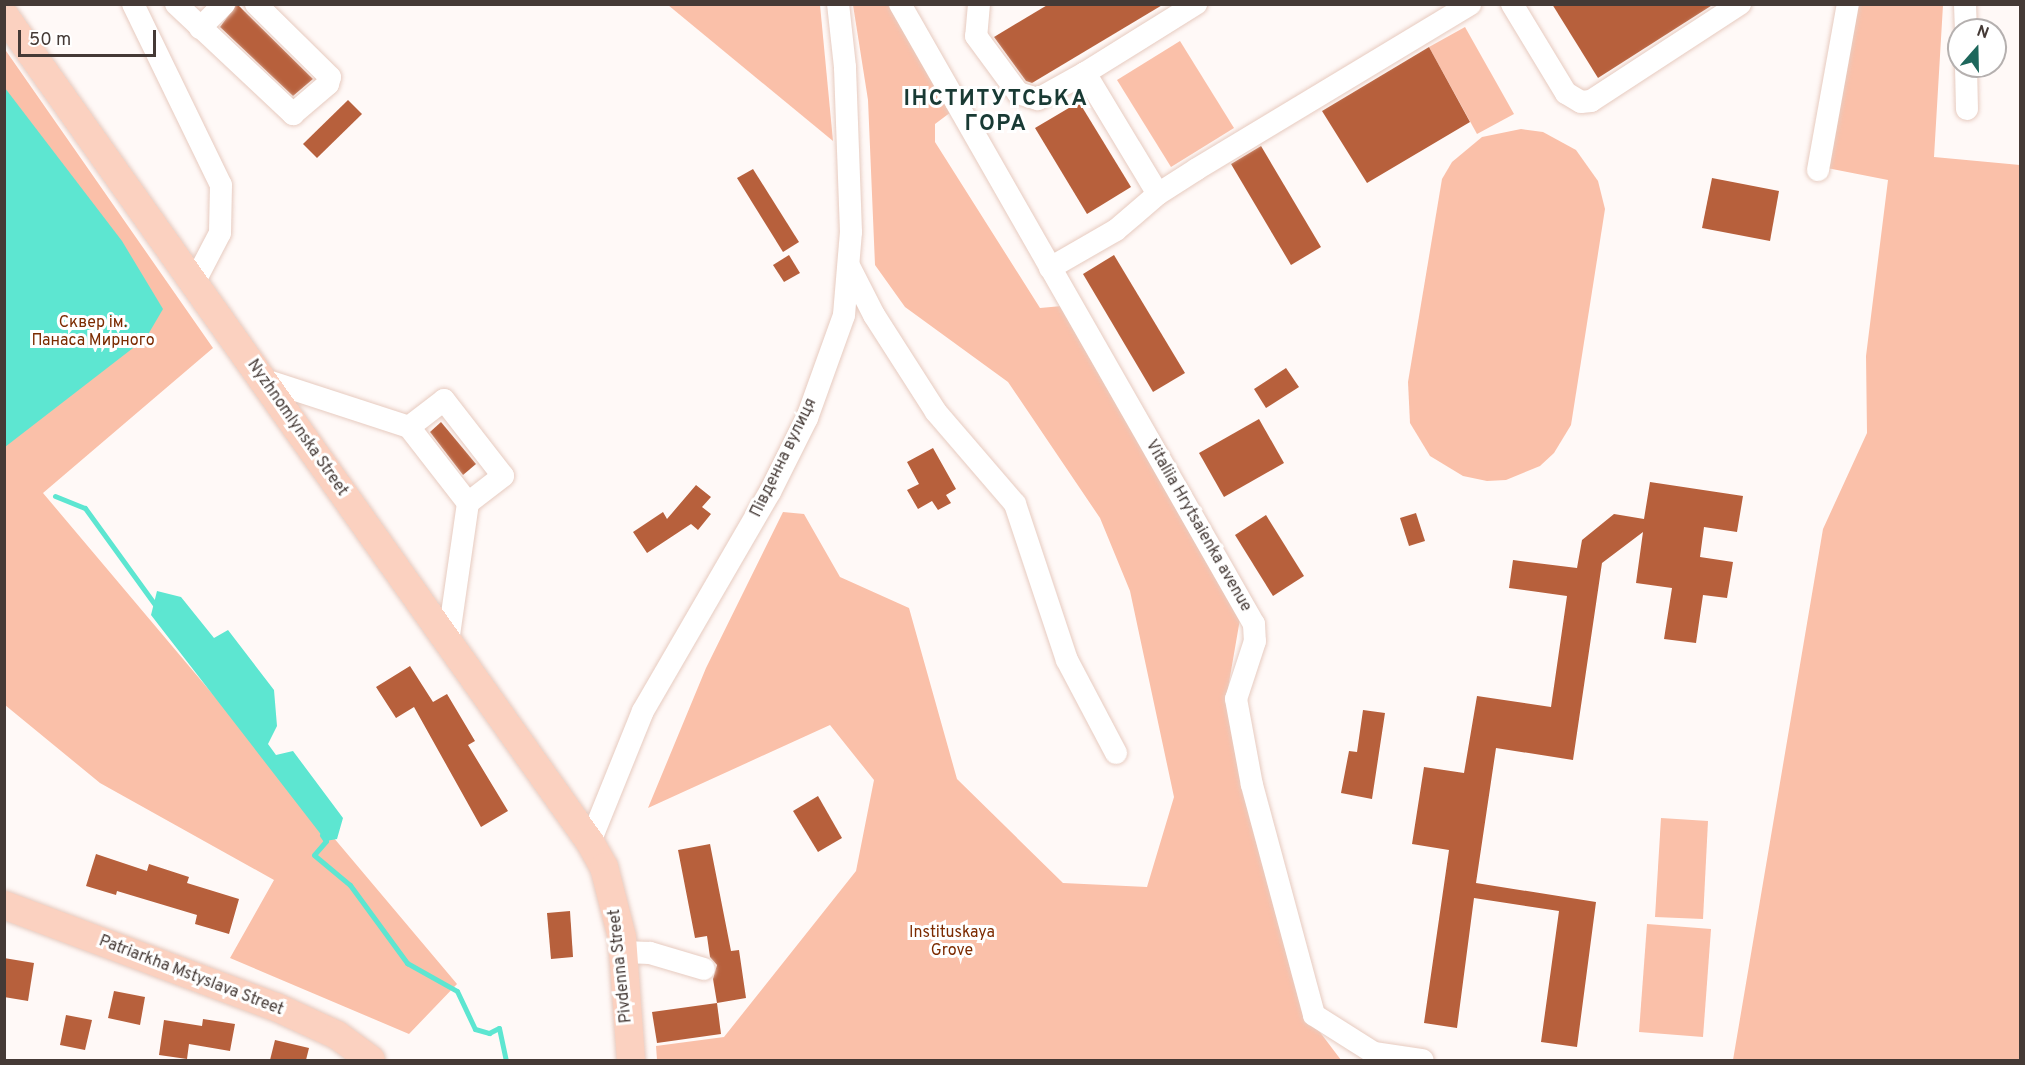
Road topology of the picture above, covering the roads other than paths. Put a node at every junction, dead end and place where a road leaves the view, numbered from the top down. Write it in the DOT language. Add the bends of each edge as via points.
graph roads {
  1 [pos="133,4"];
  2 [pos="176,4"];
  3 [pos="224,4"];
  4 [pos="256,4"];
  5 [pos="838,4"];
  6 [pos="900,4"];
  7 [pos="979,4"];
  8 [pos="1196,4"];
  9 [pos="1470,4"];
  10 [pos="1512,4"];
  11 [pos="1740,4"];
  12 [pos="1848,4"];
  13 [pos="4,15"];
  14 [pos="200,28"];
  15 [pos="1085,73"];
  16 [pos="1966,78"];
  17 [pos="1967,109"];
  18 [pos="1818,170"];
  19 [pos="1158,194"];
  20 [pos="848,264"];
  21 [pos="1050,268"];
  22 [pos="194,283"];
  23 [pos="262,379"];
  24 [pos="409,427"];
  25 [pos="468,503"];
  26 [pos="448,642"];
  27 [pos="1116,753"];
  28 [pos="590,842"];
  29 [pos="4,904"];
  30 [pos="623,952"];
  31 [pos="704,969"];
  32 [pos="371,1060"];
  33 [pos="631,1060"];
  34 [pos="1422,1060"];
  1 -- 22 [label="street" via="221,185 220,233"];
  2 -- 14 [label="street"];
  3 -- 14 [label="street"];
  4 -- 14 [label="street" via="330,77 328,84 299,112 285,111"];
  5 -- 20 [label="street, Південна вулиця" via="845,67"];
  6 -- 21 [label="street, Vitaliia Hrytsaienka avenue"];
  7 -- 15 [label="street" via="976,36 1018,93 1038,99"];
  8 -- 15 [label="street"];
  9 -- 19 [label="street"];
  10 -- 11 [label="street" via="1566,93 1581,102 1591,101"];
  12 -- 18 [label="street"];
  13 -- 22 [label="main road, Nyzhnomlynska Street"];
  15 -- 19 [label="street"];
  16 -- 17 [label="street"];
  19 -- 21 [label="street" via="1116,230"];
  20 -- 27 [label="street" via="874,315 936,412 1016,504 1066,660"];
  20 -- 28 [label="street, Південна вулиця" via="844,315 807,418 764,502 643,711"];
  21 -- 34 [label="street, Vitaliia Hrytsaienka avenue" via="1254,624 1255,641 1236,699 1252,784 1314,1015 1374,1053"];
  22 -- 23 [label="main road, Nyzhnomlynska Street"];
  23 -- 24 [label="street"];
  23 -- 26 [label="main road, Nyzhnomlynska Street"];
  24 -- 25 [label="street"];
  24 -- 25 [label="street" via="444,400 503,476"];
  25 -- 26 [label="street"];
  26 -- 28 [label="main road, Nyzhnomlynska Street"];
  28 -- 30 [label="main road, Pivdenna Street" via="613,892"];
  29 -- 32 [label="main road, Patriarkha Mstyslava Street" via="276,1007 337,1035"];
  30 -- 31 [label="street" via="650,953"];
  30 -- 33 [label="main road, Pivdenna Street"];
}
